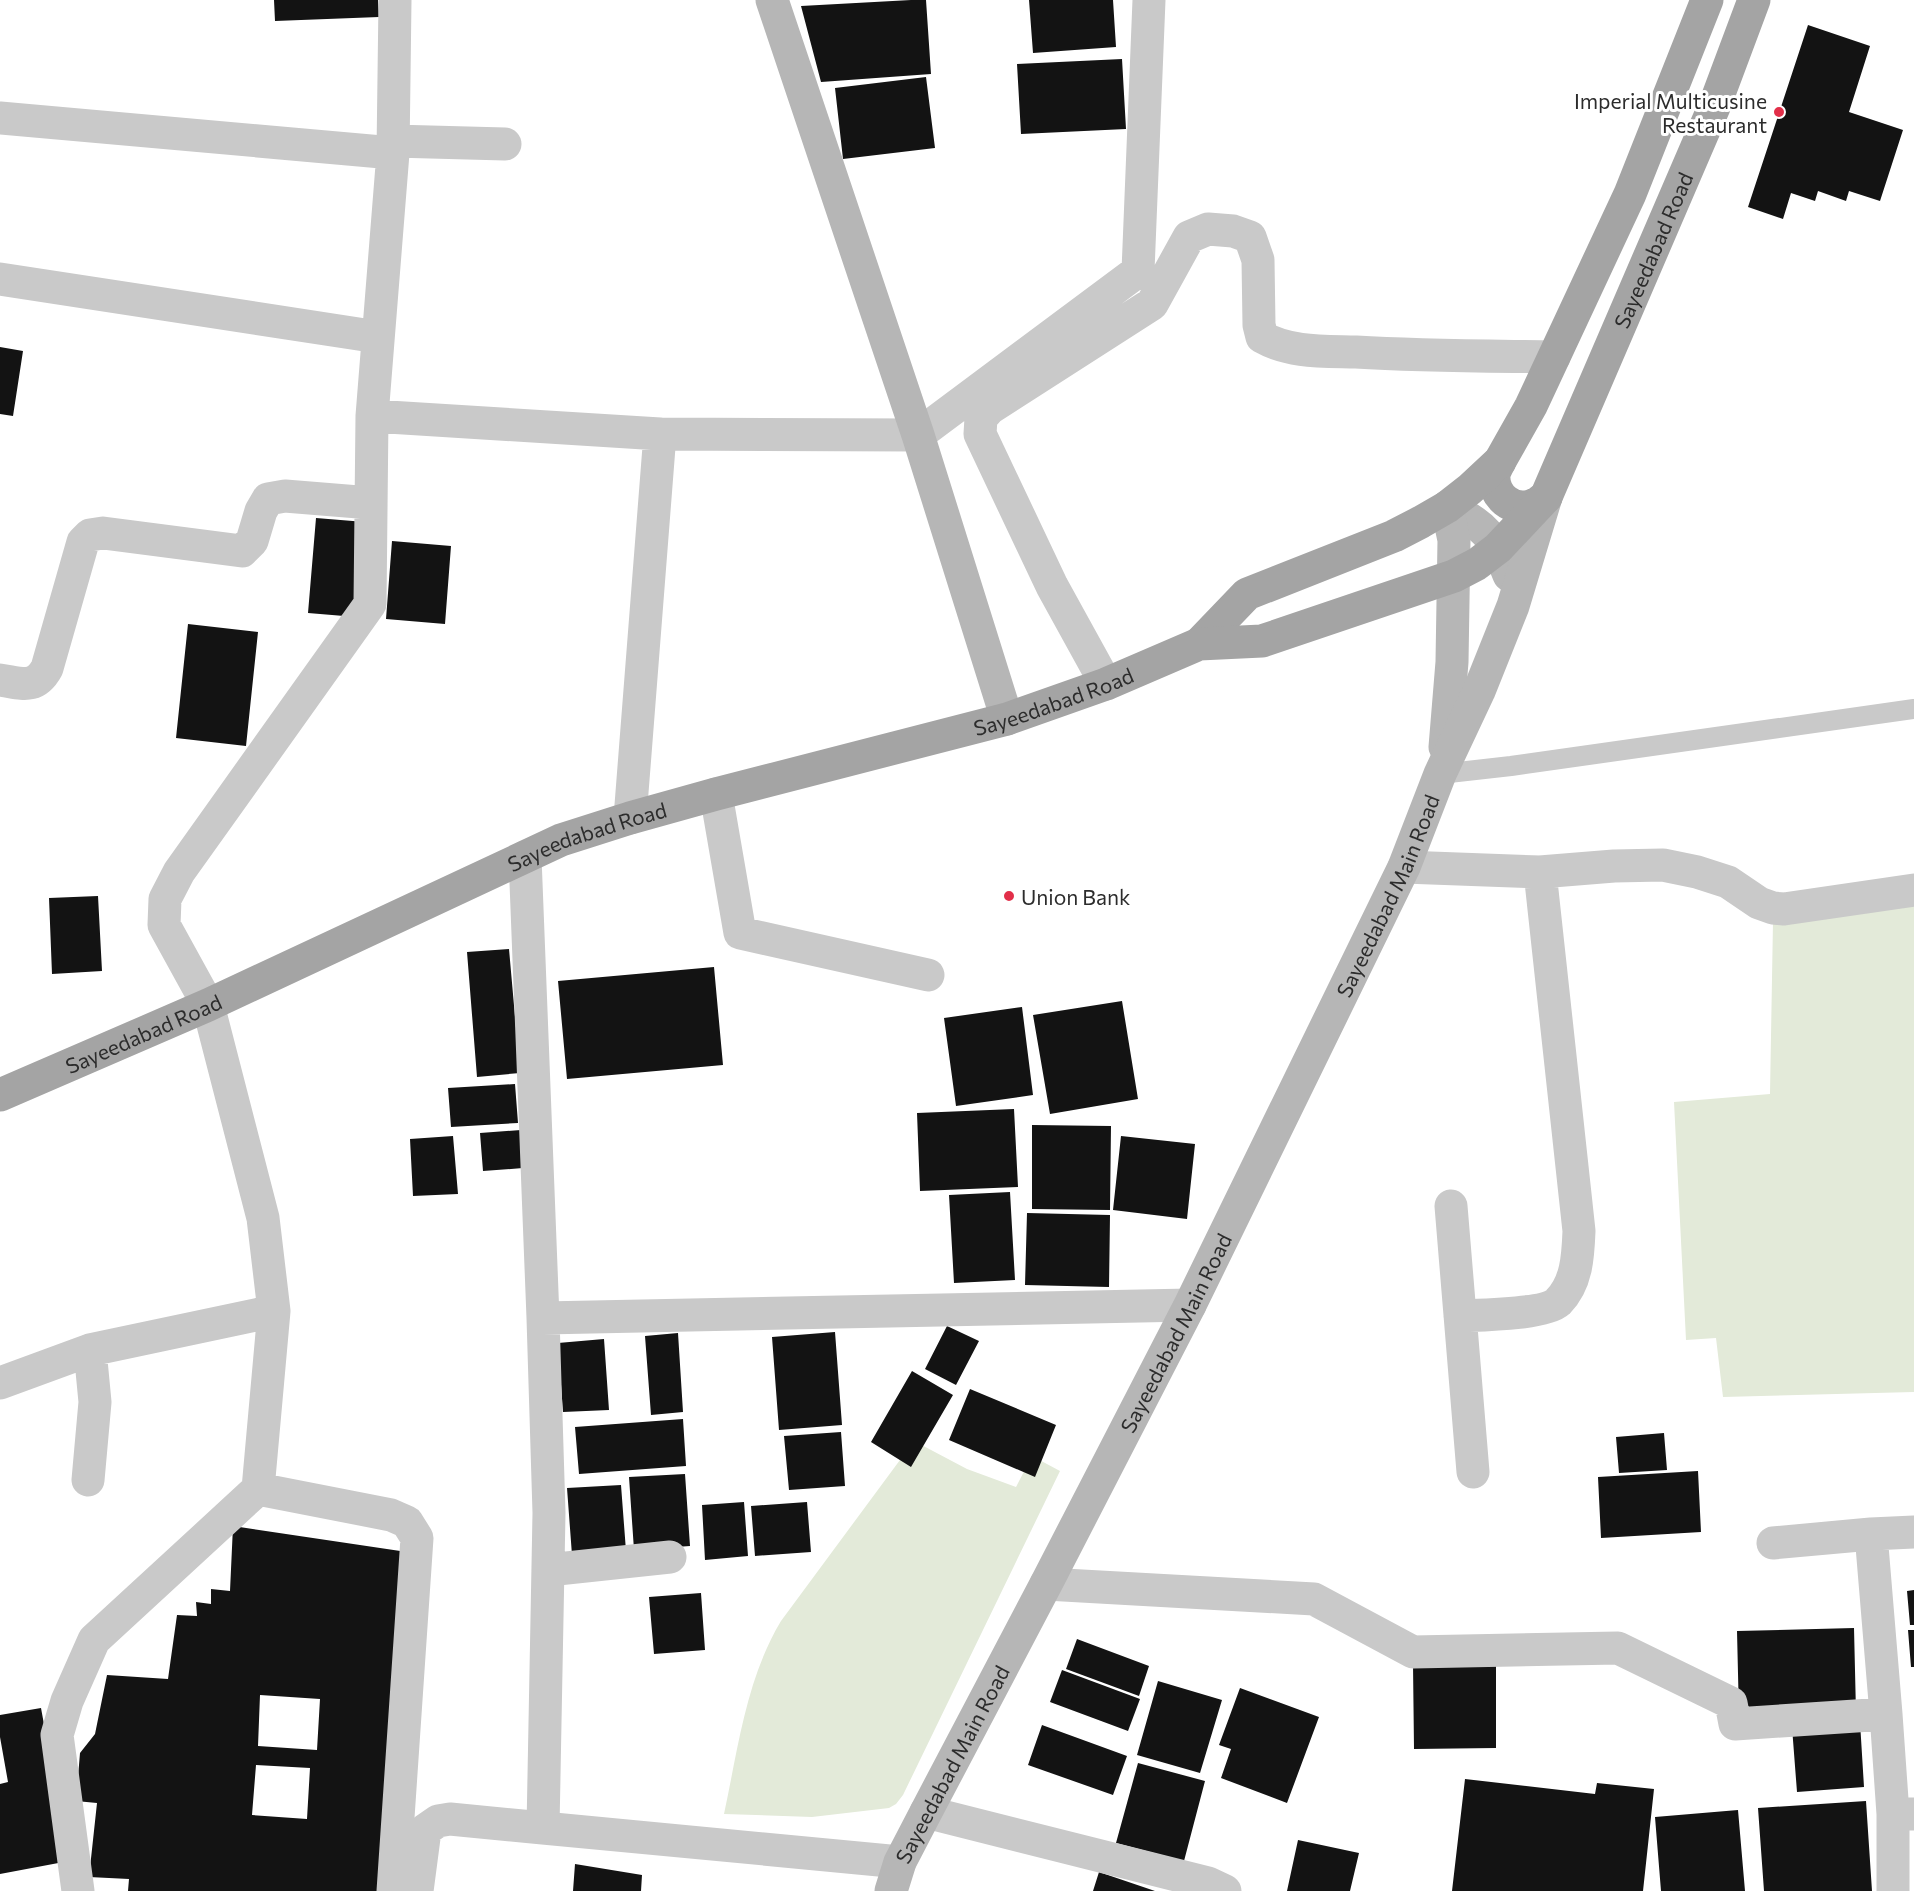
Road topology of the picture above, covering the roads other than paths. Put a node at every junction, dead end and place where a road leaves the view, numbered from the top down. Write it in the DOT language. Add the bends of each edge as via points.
graph roads {
  1 [pos="395,0"];
  2 [pos="772,0"];
  3 [pos="1149,0"];
  4 [pos="1707,0"];
  5 [pos="1754,0"];
  6 [pos="0,118"];
  7 [pos="505,144"];
  8 [pos="393,147"];
  9 [pos="0,279"];
  10 [pos="378,338"];
  11 [pos="1554,357"];
  12 [pos="372,417"];
  13 [pos="660,434"];
  14 [pos="918,435"];
  15 [pos="1500,461"];
  16 [pos="1546,497"];
  17 [pos="371,503"];
  18 [pos="1448,507"];
  19 [pos="1498,548"];
  20 [pos="1454,576"];
  21 [pos="1513,606"];
  22 [pos="1199,644"];
  23 [pos="0,680"];
  24 [pos="1106,684"];
  25 [pos="1914,709"];
  26 [pos="1007,719"];
  27 [pos="1442,770"];
  28 [pos="716,794"];
  29 [pos="630,818"];
  30 [pos="525,857"];
  31 [pos="1404,867"];
  32 [pos="1540,872"];
  33 [pos="1914,890"];
  34 [pos="928,975"];
  35 [pos="208,1005"];
  36 [pos="0,1095"];
  37 [pos="1451,1206"];
  38 [pos="1190,1305"];
  39 [pos="274,1311"];
  40 [pos="1461,1316"];
  41 [pos="543,1318"];
  42 [pos="90,1350"];
  43 [pos="0,1383"];
  44 [pos="1473,1472"];
  45 [pos="88,1480"];
  46 [pos="258,1489"];
  47 [pos="1914,1532"];
  48 [pos="1871,1534"];
  49 [pos="1773,1543"];
  50 [pos="670,1557"];
  51 [pos="548,1570"];
  52 [pos="1046,1584"];
  53 [pos="1886,1714"];
  54 [pos="926,1812"];
  55 [pos="1904,1814"];
  56 [pos="411,1828"];
  57 [pos="543,1828"];
  58 [pos="895,1876"];
  59 [pos="78,1891"];
  60 [pos="393,1891"];
  61 [pos="417,1891"];
  62 [pos="1225,1891"];
  63 [pos="1893,1891"];
  1 -- 8 [label="street"];
  2 -- 14 [label="main road"];
  3 -- 14 [label="street" via="1138,271"];
  4 -- 11 [label="main road, Sayeedabad Road" via="1630,194"];
  5 -- 16 [label="main road, Sayeedabad Road" via="1714,107"];
  6 -- 8 [label="street"];
  7 -- 8 [label="street"];
  8 -- 10 [label="street"];
  9 -- 10 [label="street"];
  10 -- 12 [label="street"];
  11 -- 15 [label="main road, Sayeedabad Road"];
  11 -- 24 [label="street" via="1395,354 1275,345 1262,337 1259,325 1258,260 1250,237 1208,229 1189,237 1152,304 990,408 981,418 984,444 1052,586"];
  12 -- 13 [label="street"];
  12 -- 17 [label="street"];
  13 -- 14 [label="street"];
  13 -- 29 [label="street"];
  14 -- 26 [label="main road"];
  15 -- 16 [label="main road, Sayeedabad Road" via="1494,474 1496,489 1505,501 1518,507 1533,505"];
  15 -- 18 [label="main road, Sayeedabad Road"];
  16 -- 19 [label="main road, Sayeedabad Road"];
  16 -- 21 [label="main road, Sayeedabad Main Road"];
  17 -- 23 [label="street" via="285,496 267,499 252,541 242,551 103,533 90,535 83,542 42,678 32,684"];
  17 -- 35 [label="street" via="370,604 179,872 165,899 164,925"];
  18 -- 19 [label="main road, Sayeedabad Main Road" via="1468,516"];
  18 -- 20 [label="main road, Sayeedabad Main Road" via="1454,540"];
  18 -- 22 [label="main road, Sayeedabad Road" via="1394,536 1247,594"];
  19 -- 20 [label="main road, Sayeedabad Road"];
  19 -- 21 [label="main road, Sayeedabad Main Road" via="1510,576"];
  20 -- 22 [label="main road, Sayeedabad Road" via="1262,641"];
  20 -- 27 [label="main road, Sayeedabad Main Road" via="1452,662"];
  21 -- 27 [label="main road, Sayeedabad Main Road"];
  22 -- 24 [label="main road, Sayeedabad Road"];
  24 -- 26 [label="main road, Sayeedabad Road"];
  25 -- 27 [label="lane" via="1512,766"];
  26 -- 28 [label="main road, Sayeedabad Road"];
  27 -- 31 [label="main road, Sayeedabad Main Road"];
  28 -- 29 [label="main road, Sayeedabad Road"];
  28 -- 34 [label="street" via="740,933"];
  29 -- 30 [label="main road, Sayeedabad Road" via="561,840"];
  30 -- 35 [label="main road, Sayeedabad Road"];
  30 -- 41 [label="street"];
  31 -- 32 [label="street"];
  31 -- 38 [label="main road, Sayeedabad Main Road"];
  32 -- 33 [label="street" via="1663,865 1728,882 1759,903 1784,909"];
  32 -- 40 [label="street" via="1579,1231 1577,1263 1569,1286 1556,1304 1539,1310"];
  35 -- 36 [label="main road, Sayeedabad Road"];
  35 -- 39 [label="street" via="263,1218"];
  37 -- 40 [label="street"];
  38 -- 41 [label="street"];
  38 -- 52 [label="main road, Sayeedabad Main Road"];
  39 -- 42 [label="street"];
  39 -- 46 [label="street"];
  40 -- 44 [label="street"];
  41 -- 51 [label="street"];
  42 -- 43 [label="street"];
  42 -- 45 [label="street" via="95,1402"];
  46 -- 56 [label="street" via="391,1515 407,1522 417,1538"];
  46 -- 59 [label="street" via="94,1640 57,1736"];
  47 -- 48 [label="street"];
  48 -- 49 [label="street"];
  48 -- 53 [label="street"];
  50 -- 51 [label="street"];
  51 -- 57 [label="street"];
  52 -- 53 [label="street" via="1314,1599 1413,1652 1618,1648 1731,1703 1735,1724"];
  52 -- 54 [label="main road, Sayeedabad Main Road"];
  53 -- 55 [label="street"];
  54 -- 58 [label="main road, Sayeedabad Main Road"];
  54 -- 62 [label="street"];
  55 -- 63 [label="street"];
  56 -- 57 [label="street" via="450,1819"];
  56 -- 60 [label="street"];
  56 -- 61 [label="street"];
  57 -- 58 [label="street"];
}
